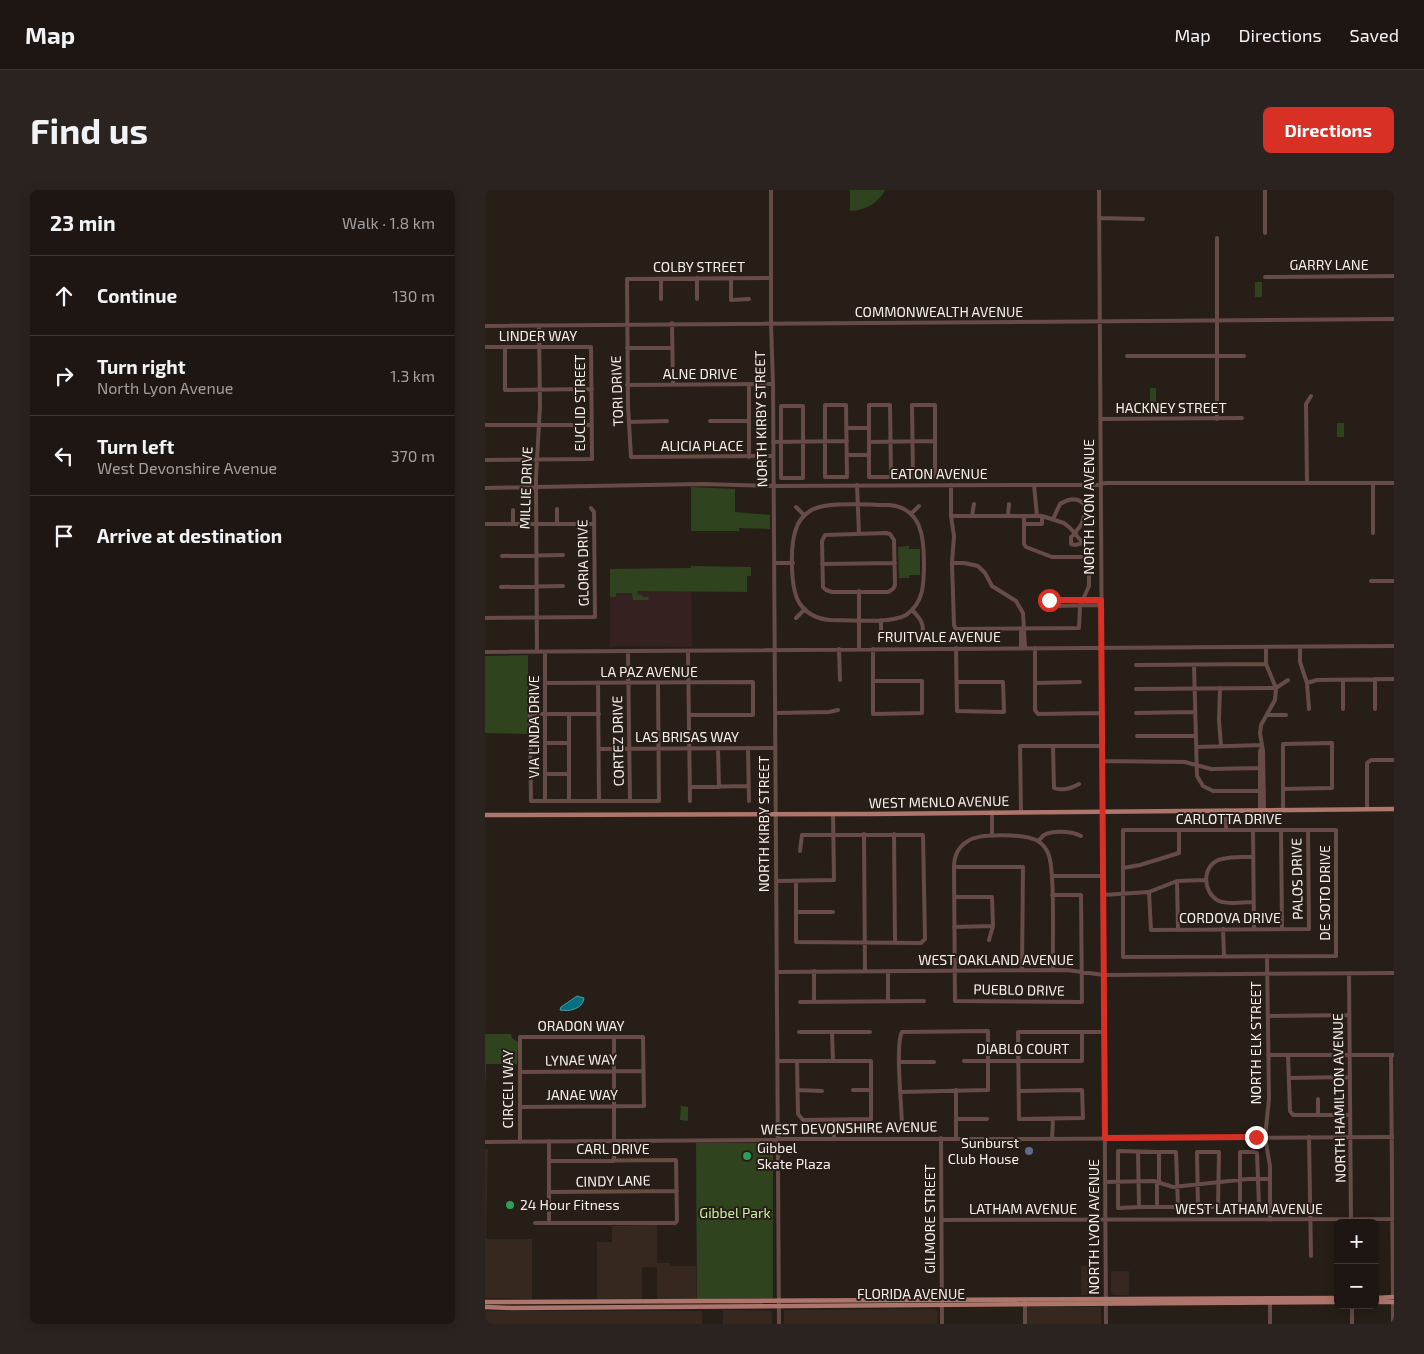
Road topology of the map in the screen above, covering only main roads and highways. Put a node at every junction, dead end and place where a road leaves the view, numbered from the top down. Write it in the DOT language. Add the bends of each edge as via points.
graph roads {
  1 [pos="1394,809"];
  2 [pos="485,815"];
  3 [pos="1334,1298"];
  4 [pos="1379,1298"];
  5 [pos="1215,1299"];
  6 [pos="888,1300"];
  7 [pos="1393,1300"];
  8 [pos="853,1301"];
  9 [pos="1270,1301"];
  10 [pos="485,1302"];
  11 [pos="667,1302"];
  12 [pos="693,1302"];
  13 [pos="1106,1302"];
  14 [pos="1334,1302"];
  15 [pos="1379,1302"];
  16 [pos="942,1303"];
  17 [pos="779,1304"];
  18 [pos="1172,1304"];
  19 [pos="817,1306"];
  20 [pos="848,1306"];
  21 [pos="485,1307"];
  22 [pos="645,1307"];
  23 [pos="676,1307"];
  1 -- 2 [label="main road, WEST MENLO AVENUE"];
  3 -- 9 [label="main road, FLORIDA AVENUE"];
  4 -- 7 [label="main road"];
  5 -- 9 [label="main road, FLORIDA AVENUE"];
  5 -- 13 [label="main road, FLORIDA AVENUE"];
  5 -- 18 [label="main road"];
  6 -- 8 [label="main road, FLORIDA AVENUE"];
  6 -- 16 [label="main road, FLORIDA AVENUE"];
  6 -- 20 [label="main road"];
  7 -- 15 [label="main road"];
  8 -- 17 [label="main road, FLORIDA AVENUE"];
  8 -- 19 [label="main road"];
  9 -- 14 [label="main road, FLORIDA AVENUE"];
  9 -- 18 [label="main road, FLORIDA AVENUE"];
  10 -- 11 [label="main road, FLORIDA AVENUE"];
  11 -- 12 [label="main road, FLORIDA AVENUE"];
  11 -- 22 [label="main road" via="666,1305"];
  12 -- 17 [label="main road, FLORIDA AVENUE"];
  12 -- 23 [label="main road"];
  13 -- 16 [label="main road, FLORIDA AVENUE"];
  13 -- 18 [label="main road, FLORIDA AVENUE"];
  16 -- 20 [label="main road, FLORIDA AVENUE"];
  17 -- 19 [label="main road, FLORIDA AVENUE"];
  17 -- 23 [label="main road, FLORIDA AVENUE"];
  19 -- 20 [label="main road, FLORIDA AVENUE"];
  21 -- 22 [label="main road, FLORIDA AVENUE"];
  22 -- 23 [label="main road, FLORIDA AVENUE"];
}
